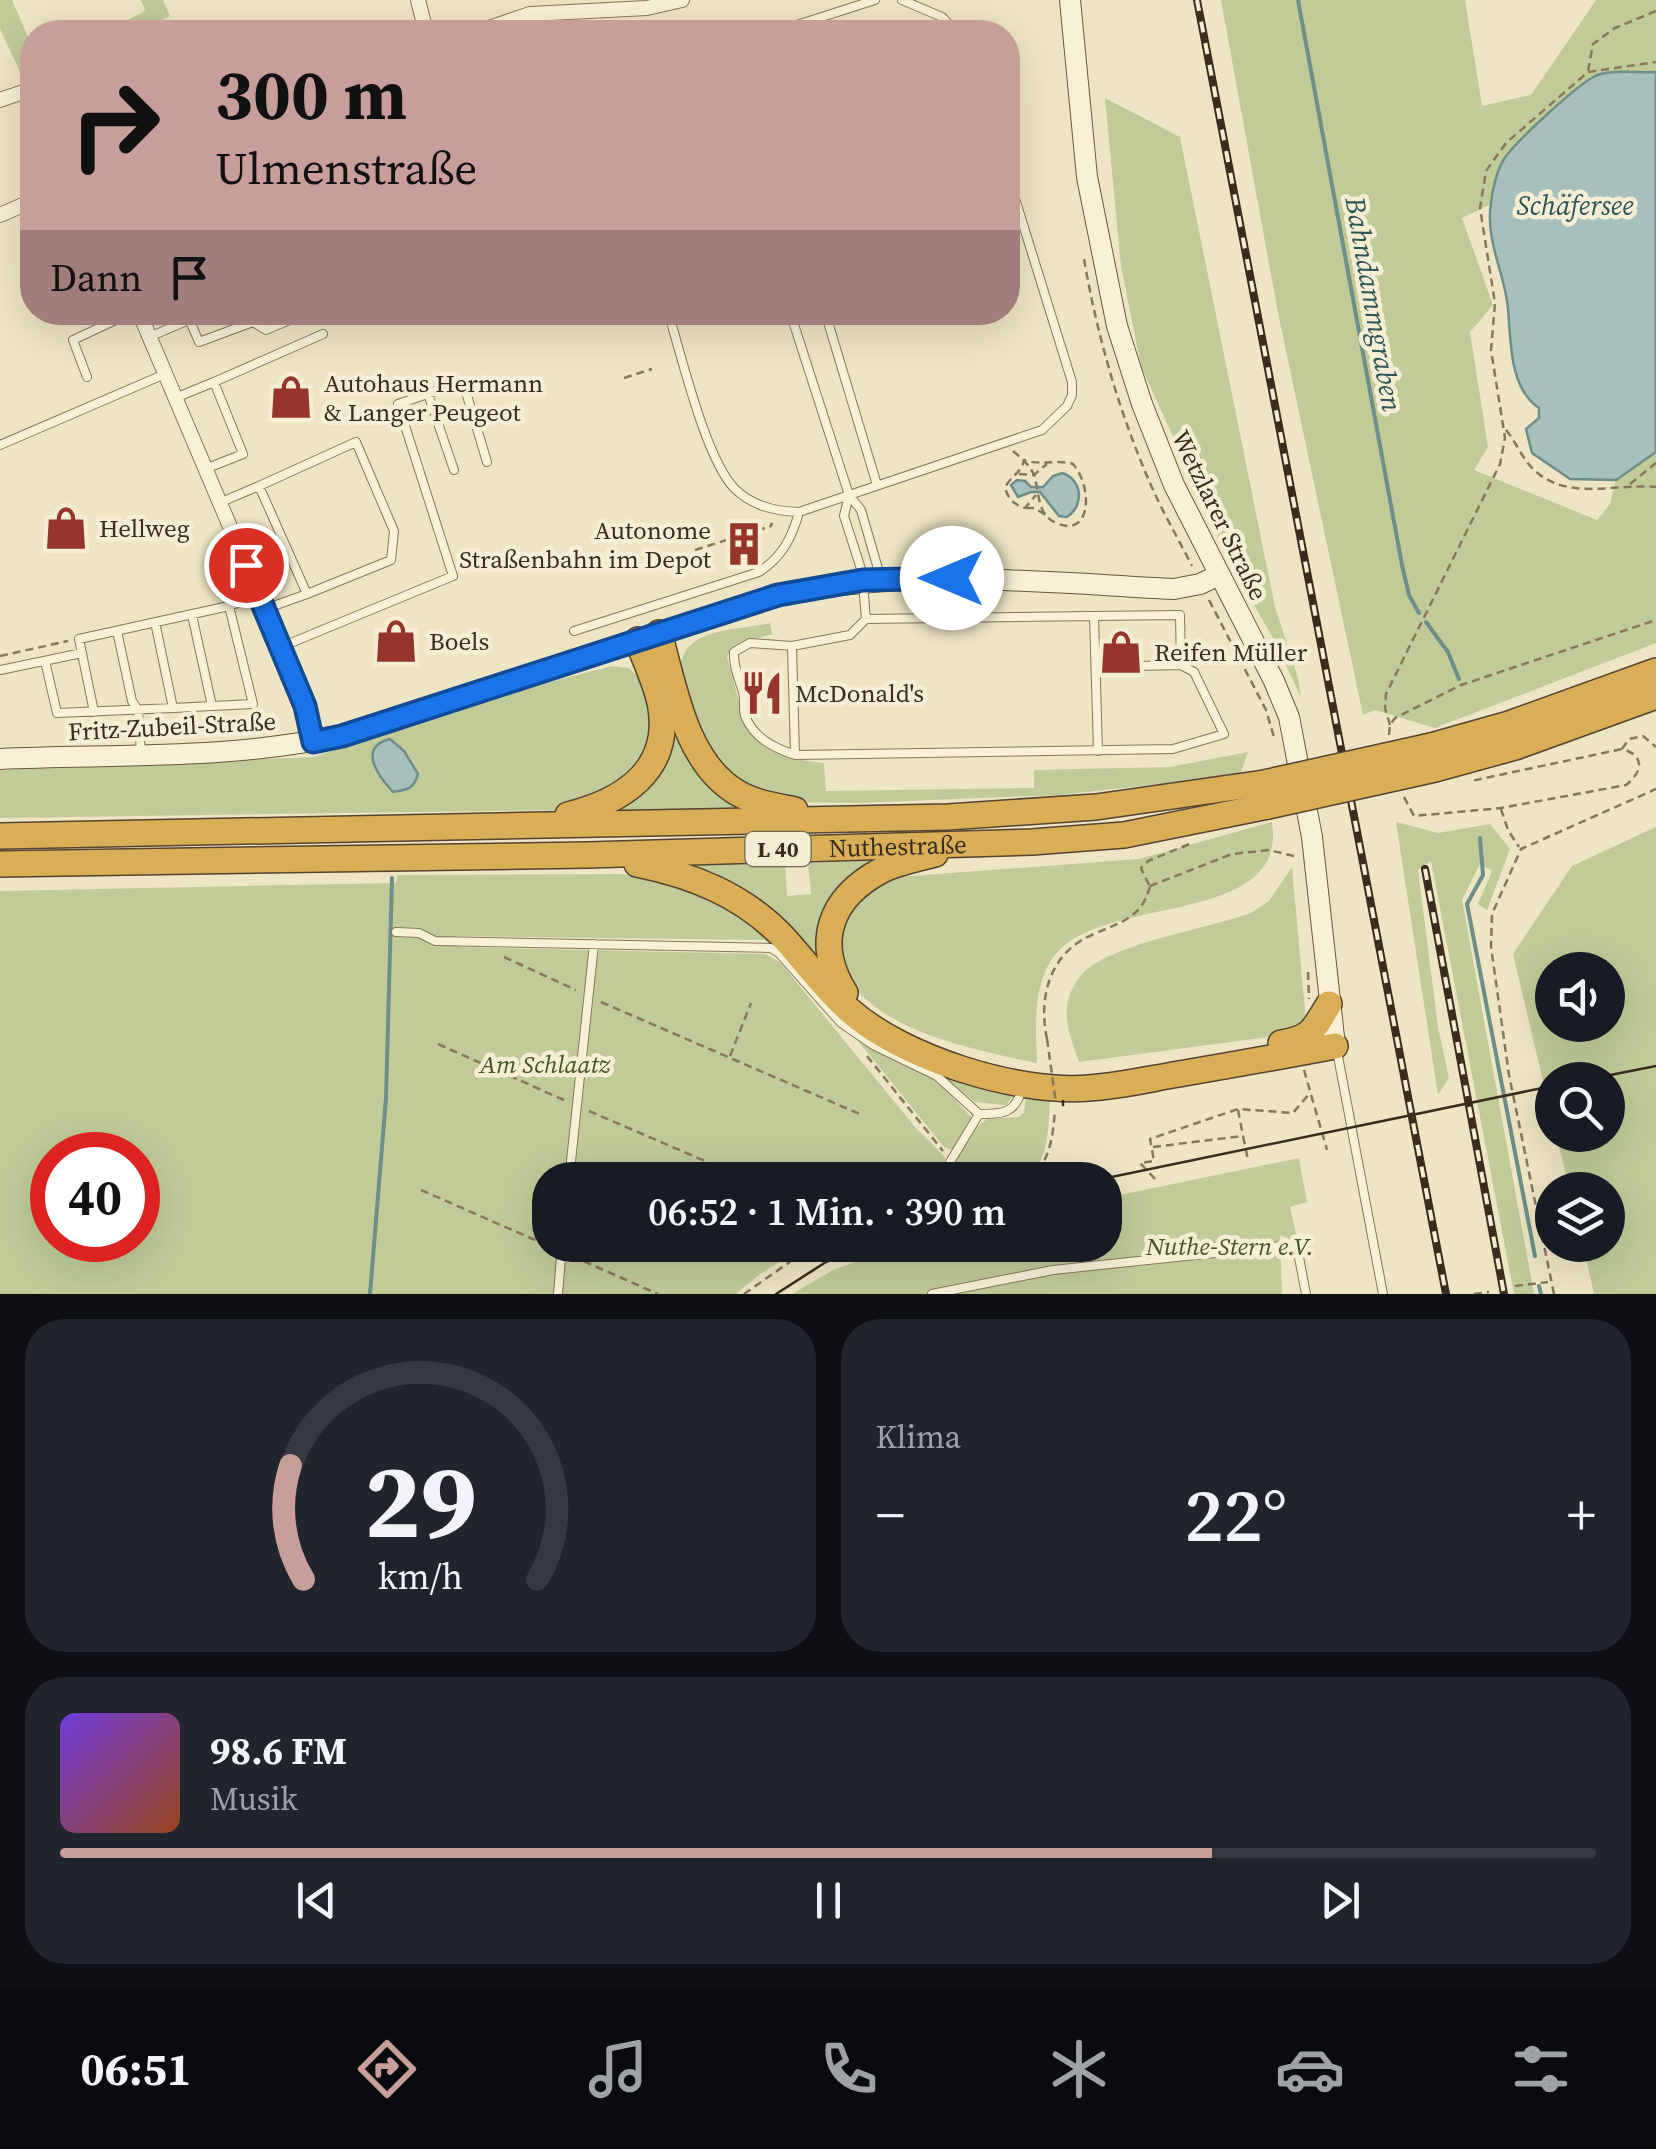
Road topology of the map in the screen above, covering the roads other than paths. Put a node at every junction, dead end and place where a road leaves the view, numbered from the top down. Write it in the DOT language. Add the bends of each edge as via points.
graph roads {
  1 [pos="682,0"];
  2 [pos="875,0"];
  3 [pos="902,0"];
  4 [pos="1070,0"];
  5 [pos="590,5"];
  6 [pos="512,20"];
  7 [pos="812,20"];
  8 [pos="945,20"];
  9 [pos="1020,214"];
  10 [pos="107,325"];
  11 [pos="143,325"];
  12 [pos="171,325"];
  13 [pos="192,325"];
  14 [pos="245,325"];
  15 [pos="672,325"];
  16 [pos="794,325"];
  17 [pos="829,325"];
  18 [pos="324,334"];
  19 [pos="149,337"];
  20 [pos="165,374"];
  21 [pos="87,377"];
  22 [pos="214,382"];
  23 [pos="428,394"];
  24 [pos="175,398"];
  25 [pos="0,445"];
  26 [pos="487,462"];
  27 [pos="205,470"];
  28 [pos="454,470"];
  29 [pos="877,485"];
  30 [pos="259,486"];
  31 [pos="849,496"];
  32 [pos="219,503"];
  33 [pos="799,512"];
  34 [pos="1220,575"];
  35 [pos="872,580"];
  36 [pos="307,594"];
  37 [pos="262,602"];
  38 [pos="229,606"];
  39 [pos="192,614"];
  40 [pos="1094,616"];
  41 [pos="866,619"];
  42 [pos="155,622"];
  43 [pos="117,631"];
  44 [pos="574,631"];
  45 [pos="648,637"];
  46 [pos="792,646"];
  47 [pos="281,647"];
  48 [pos="82,653"];
  49 [pos="45,661"];
  50 [pos="1181,665"];
  51 [pos="1096,667"];
  52 [pos="0,670"];
  53 [pos="1656,671"];
  54 [pos="1656,696"];
  55 [pos="212,706"];
  56 [pos="173,708"];
  57 [pos="138,710"];
  58 [pos="94,712"];
  59 [pos="313,742"];
  60 [pos="1098,751"];
  61 [pos="141,753"];
  62 [pos="795,756"];
  63 [pos="0,759"];
  64 [pos="1441,766"];
  65 [pos="1266,794"];
  66 [pos="850,820"];
  67 [pos="529,825"];
  68 [pos="0,836"];
  69 [pos="968,844"];
  70 [pos="588,854"];
  71 [pos="0,864"];
  72 [pos="396,932"];
  73 [pos="594,944"];
  74 [pos="1329,1004"];
  75 [pos="1336,1046"];
  76 [pos="1025,1078"];
  77 [pos="979,1114"];
  78 [pos="572,1162"];
  79 [pos="950,1162"];
  80 [pos="561,1262"];
  81 [pos="558,1294"];
  82 [pos="932,1294"];
  83 [pos="1306,1294"];
  84 [pos="1382,1294"];
  1 -- 5 [label="street" via="658,7"];
  2 -- 7 [label="lane"];
  3 -- 8 [label="lane"];
  4 -- 34 [label="street, Wetzlarer Straße" via="1087,177 1117,326 1161,455"];
  5 -- 6 [label="street"];
  9 -- 29 [label="lane" via="1072,395 1048,426"];
  10 -- 21 [label="lane" via="73,340"];
  11 -- 19 [label="street"];
  12 -- 19 [label="lane"];
  13 -- 14 [label="lane" via="199,342"];
  15 -- 33 [label="lane" via="714,459 754,503"];
  16 -- 31 [label="lane"];
  17 -- 29 [label="lane"];
  18 -- 22 [label="lane"];
  19 -- 20 [label="street"];
  20 -- 24 [label="street"];
  20 -- 25 [label="lane"];
  22 -- 24 [label="lane"];
  22 -- 27 [label="lane" via="243,454"];
  23 -- 26 [label="lane" via="462,382"];
  23 -- 28 [label="lane"];
  23 -- 47 [label="lane" via="398,404 453,576"];
  24 -- 27 [label="street"];
  27 -- 32 [label="street"];
  29 -- 31 [label="lane"];
  30 -- 32 [label="lane"];
  30 -- 36 [label="lane"];
  30 -- 36 [label="lane" via="356,442 394,532 391,560"];
  31 -- 33 [label="lane"];
  31 -- 35 [label="lane" via="861,510"];
  31 -- 35 [label="lane" via="844,516"];
  32 -- 37 [label="street"];
  33 -- 44 [label="lane" via="786,546 758,572"];
  34 -- 35 [label="street, Fritz-Zubeil-Straße" via="1174,589 975,578"];
  34 -- 74 [label="street, Wetzlarer Straße" via="1288,717 1312,837"];
  35 -- 41 [label="lane"];
  35 -- 45 [label="street, Fritz-Zubeil-Straße" via="778,595"];
  36 -- 37 [label="lane"];
  37 -- 38 [label="lane"];
  37 -- 47 [label="street"];
  38 -- 39 [label="lane"];
  38 -- 55 [label="lane" via="253,704"];
  39 -- 42 [label="lane"];
  39 -- 55 [label="lane"];
  40 -- 41 [label="lane"];
  40 -- 50 [label="lane" via="1180,615"];
  40 -- 51 [label="lane"];
  41 -- 46 [label="lane" via="850,634"];
  42 -- 43 [label="lane"];
  42 -- 56 [label="lane"];
  43 -- 48 [label="lane" via="79,639"];
  43 -- 57 [label="lane"];
  45 -- 59 [label="street, Fritz-Zubeil-Straße"];
  45 -- 66 [label="highway" via="694,742 735,792"];
  45 -- 67 [label="highway" via="661,707 658,742 643,777 600,807"];
  46 -- 62 [label="lane"];
  46 -- 62 [label="lane" via="750,643 733,660 744,713 761,739"];
  47 -- 59 [label="street"];
  48 -- 49 [label="lane"];
  48 -- 58 [label="lane"];
  49 -- 52 [label="lane"];
  49 -- 58 [label="lane" via="56,713"];
  50 -- 51 [label="lane"];
  50 -- 60 [label="lane" via="1194,672 1224,734 1173,749"];
  51 -- 60 [label="lane"];
  53 -- 64 [label="highway, Nuthestraße / L 40" via="1509,724"];
  54 -- 64 [label="highway, Nuthestraße / L 40" via="1516,747"];
  55 -- 56 [label="lane"];
  56 -- 57 [label="lane"];
  57 -- 58 [label="lane"];
  57 -- 61 [label="lane"];
  59 -- 61 [label="street, Fritz-Zubeil-Straße"];
  60 -- 62 [label="lane"];
  61 -- 63 [label="street, Fritz-Zubeil-Straße"];
  64 -- 65 [label="highway, Nuthestraße / L 40, bridge"];
  65 -- 66 [label="highway, Nuthestraße / L 40"];
  65 -- 69 [label="highway, Nuthestraße / L 40" via="1124,835"];
  66 -- 67 [label="highway, Nuthestraße / L 40"];
  67 -- 68 [label="highway, Nuthestraße / L 40"];
  69 -- 70 [label="highway, Nuthestraße / L 40"];
  69 -- 76 [label="highway" via="885,868 865,881 834,918 828,960 844,992 882,1026"];
  70 -- 71 [label="highway, Nuthestraße / L 40"];
  70 -- 76 [label="highway" via="682,873 716,888 766,920 830,993 878,1034 926,1056"];
  72 -- 73 [label="lane" via="419,932 435,941"];
  73 -- 77 [label="lane" via="771,948 841,1024 937,1076"];
  73 -- 78 [label="lane"];
  74 -- 75 [label="street, Wetzlarer Straße"];
  74 -- 76 [label="highway" via="1304,1039"];
  75 -- 76 [label="highway" via="1087,1088"];
  75 -- 84 [label="lane"];
  76 -- 77 [label="lane" via="1013,1109"];
  77 -- 79 [label="lane"];
  80 -- 81 [label="lane"];
  82 -- 83 [label="lane" via="1053,1270 1280,1246 1297,1247"];
}
